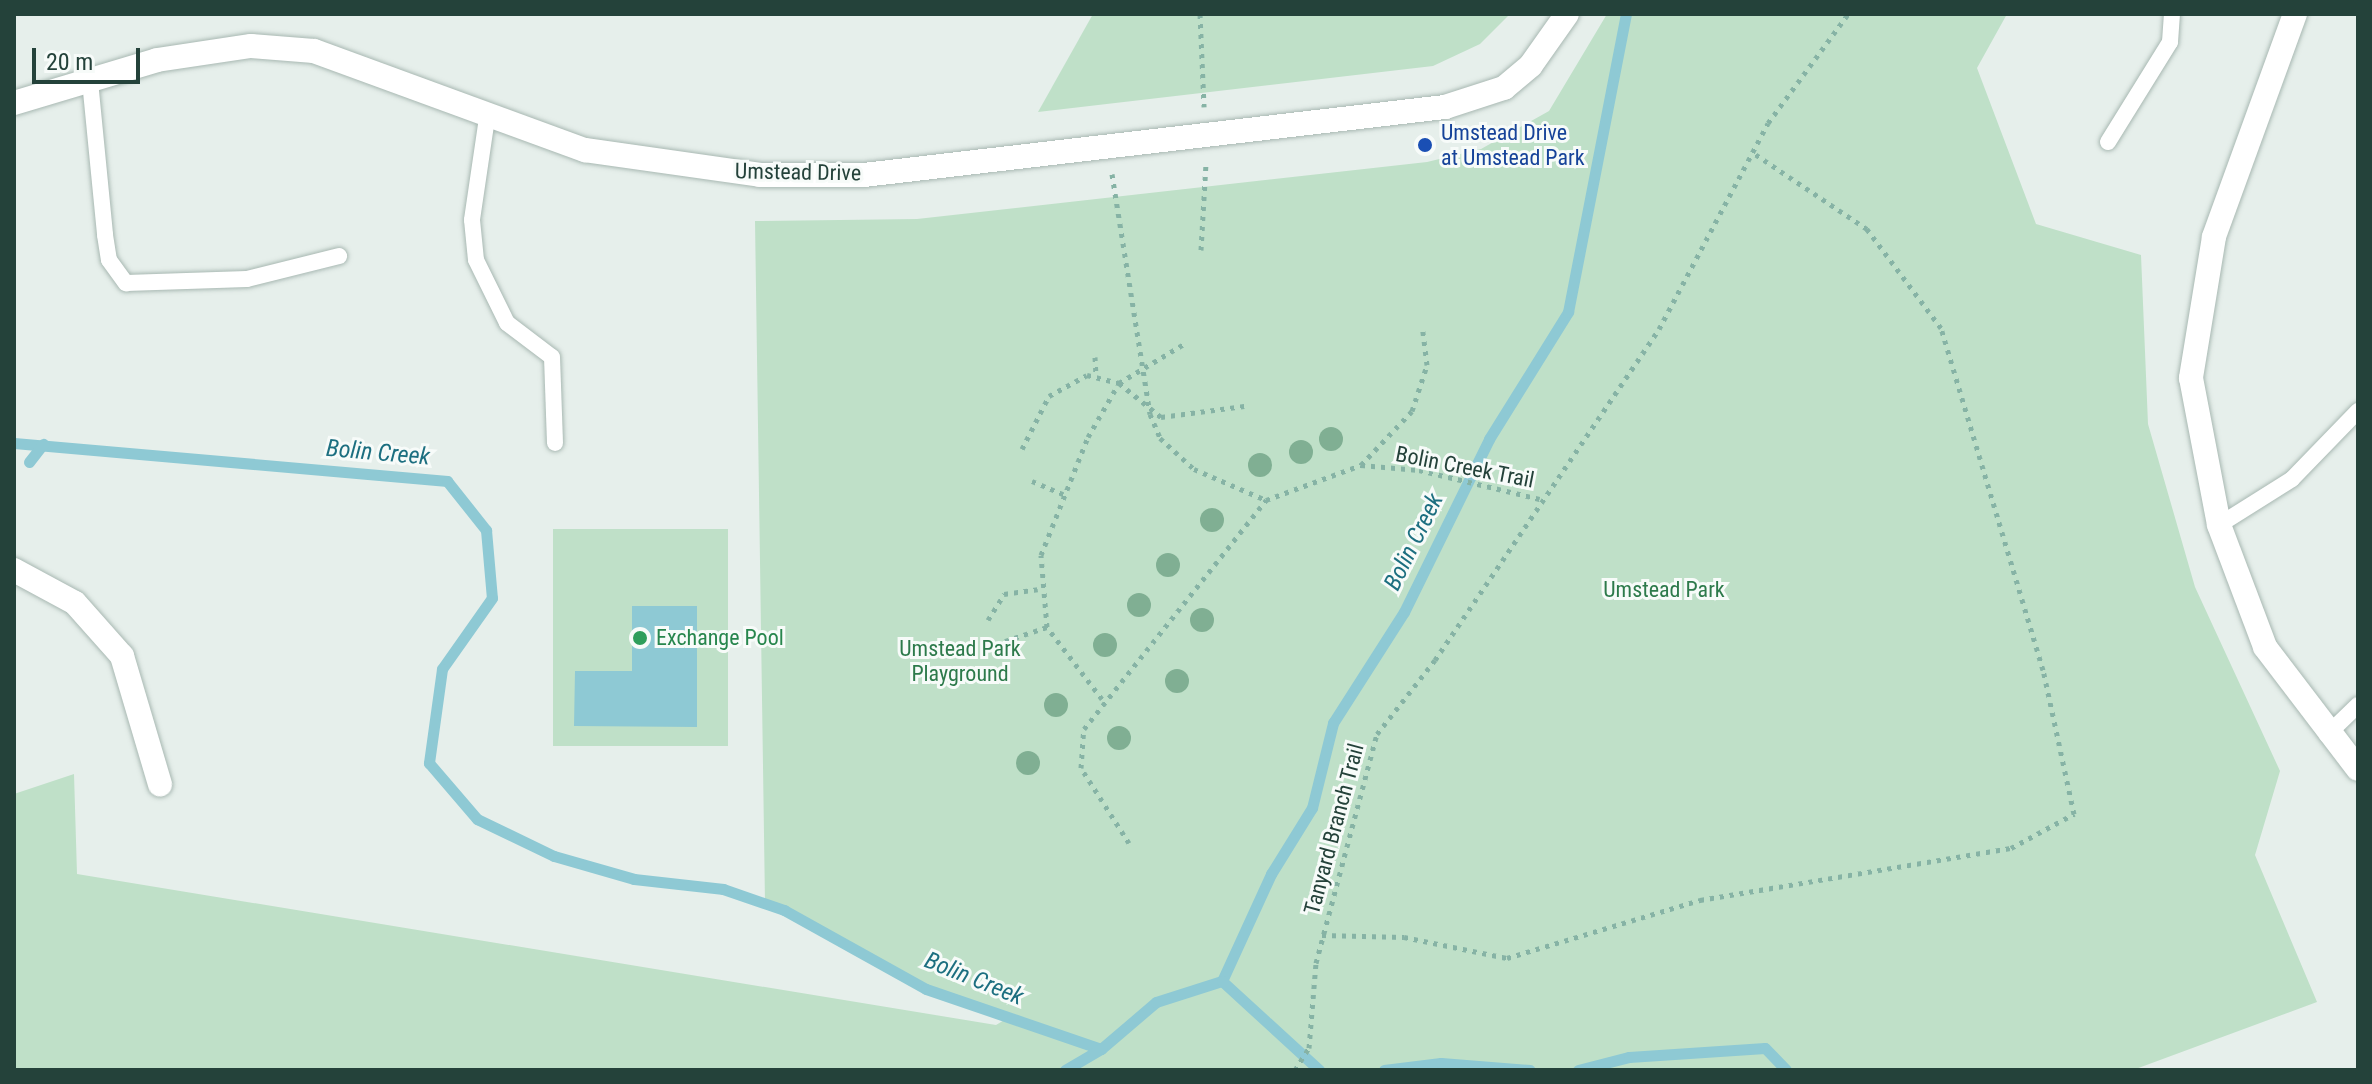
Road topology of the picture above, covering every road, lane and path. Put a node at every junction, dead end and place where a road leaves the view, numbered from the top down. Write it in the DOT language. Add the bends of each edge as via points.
graph roads {
  1 [pos="1200,14"];
  2 [pos="1567,14"];
  3 [pos="1848,14"];
  4 [pos="2172,14"];
  5 [pos="2295,14"];
  6 [pos="90,81"];
  7 [pos="14,103"];
  8 [pos="487,118"];
  9 [pos="1204,120"];
  10 [pos="2108,142"];
  11 [pos="1752,152"];
  12 [pos="1204,158"];
  13 [pos="1107,169"];
  14 [pos="1201,250"];
  15 [pos="339,256"];
  16 [pos="1422,326"];
  17 [pos="1184,344"];
  18 [pos="1095,357"];
  19 [pos="1143,368"];
  20 [pos="1096,375"];
  21 [pos="1119,383"];
  22 [pos="1244,406"];
  23 [pos="2358,411"];
  24 [pos="1150,414"];
  25 [pos="555,443"];
  26 [pos="1022,449"];
  27 [pos="1361,465"];
  28 [pos="1032,481"];
  29 [pos="1063,494"];
  30 [pos="1540,499"];
  31 [pos="1266,500"];
  32 [pos="2219,525"];
  33 [pos="14,570"];
  34 [pos="1038,589"];
  35 [pos="988,620"];
  36 [pos="1047,627"];
  37 [pos="1005,641"];
  38 [pos="1102,699"];
  39 [pos="2358,705"];
  40 [pos="2327,735"];
  41 [pos="2358,769"];
  42 [pos="160,784"];
  43 [pos="1129,843"];
  44 [pos="1322,935"];
  45 [pos="1295,1070"];
  1 -- 9 [label="path"];
  2 -- 8 [label="street, Umstead Drive" via="1531,65 1478,99 975,167 760,175 585,150"];
  3 -- 11 [label="path, Bolin Creek Trail"];
  4 -- 10 [label="lane" via="2170,42"];
  5 -- 32 [label="street" via="2214,237 2191,378"];
  6 -- 7 [label="street, Umstead Drive"];
  6 -- 8 [label="street, Umstead Drive" via="219,47 314,51"];
  6 -- 15 [label="lane" via="109,260 126,283 247,279"];
  8 -- 25 [label="lane" via="472,220 476,260 507,323 552,357"];
  11 -- 30 [label="path, Bolin Creek Trail" via="1659,329"];
  11 -- 44 [label="path" via="1867,229 1941,328 2043,670 2074,814 2011,848 1700,900 1507,958 1404,937"];
  12 -- 14 [label="path"];
  13 -- 19 [label="path" via="1119,190"];
  16 -- 27 [label="path" via="1427,365 1412,411"];
  17 -- 19 [label="path"];
  18 -- 20 [label="path"];
  19 -- 21 [label="path"];
  19 -- 24 [label="path"];
  20 -- 21 [label="path"];
  20 -- 26 [label="path" via="1055,389"];
  21 -- 24 [label="path"];
  21 -- 29 [label="path"];
  22 -- 24 [label="path"];
  23 -- 32 [label="lane" via="2292,479"];
  24 -- 31 [label="path" via="1160,438 1194,469"];
  27 -- 30 [label="path, Bolin Creek Trail" via="1419,470"];
  27 -- 31 [label="path, Bolin Creek Trail"];
  28 -- 29 [label="path"];
  29 -- 34 [label="path" via="1041,555"];
  30 -- 44 [label="path, Tanyard Branch Trail" via="1435,660 1377,734"];
  31 -- 38 [label="path"];
  32 -- 40 [label="street" via="2265,647"];
  33 -- 42 [label="street" via="75,603 122,656"];
  34 -- 35 [label="path" via="1004,594"];
  34 -- 36 [label="path"];
  36 -- 37 [label="path"];
  36 -- 38 [label="path"];
  38 -- 43 [label="path" via="1084,729 1081,768"];
  39 -- 40 [label="lane"];
  40 -- 41 [label="street"];
  44 -- 45 [label="path, Tanyard Branch Trail" via="1309,1048"];
}
